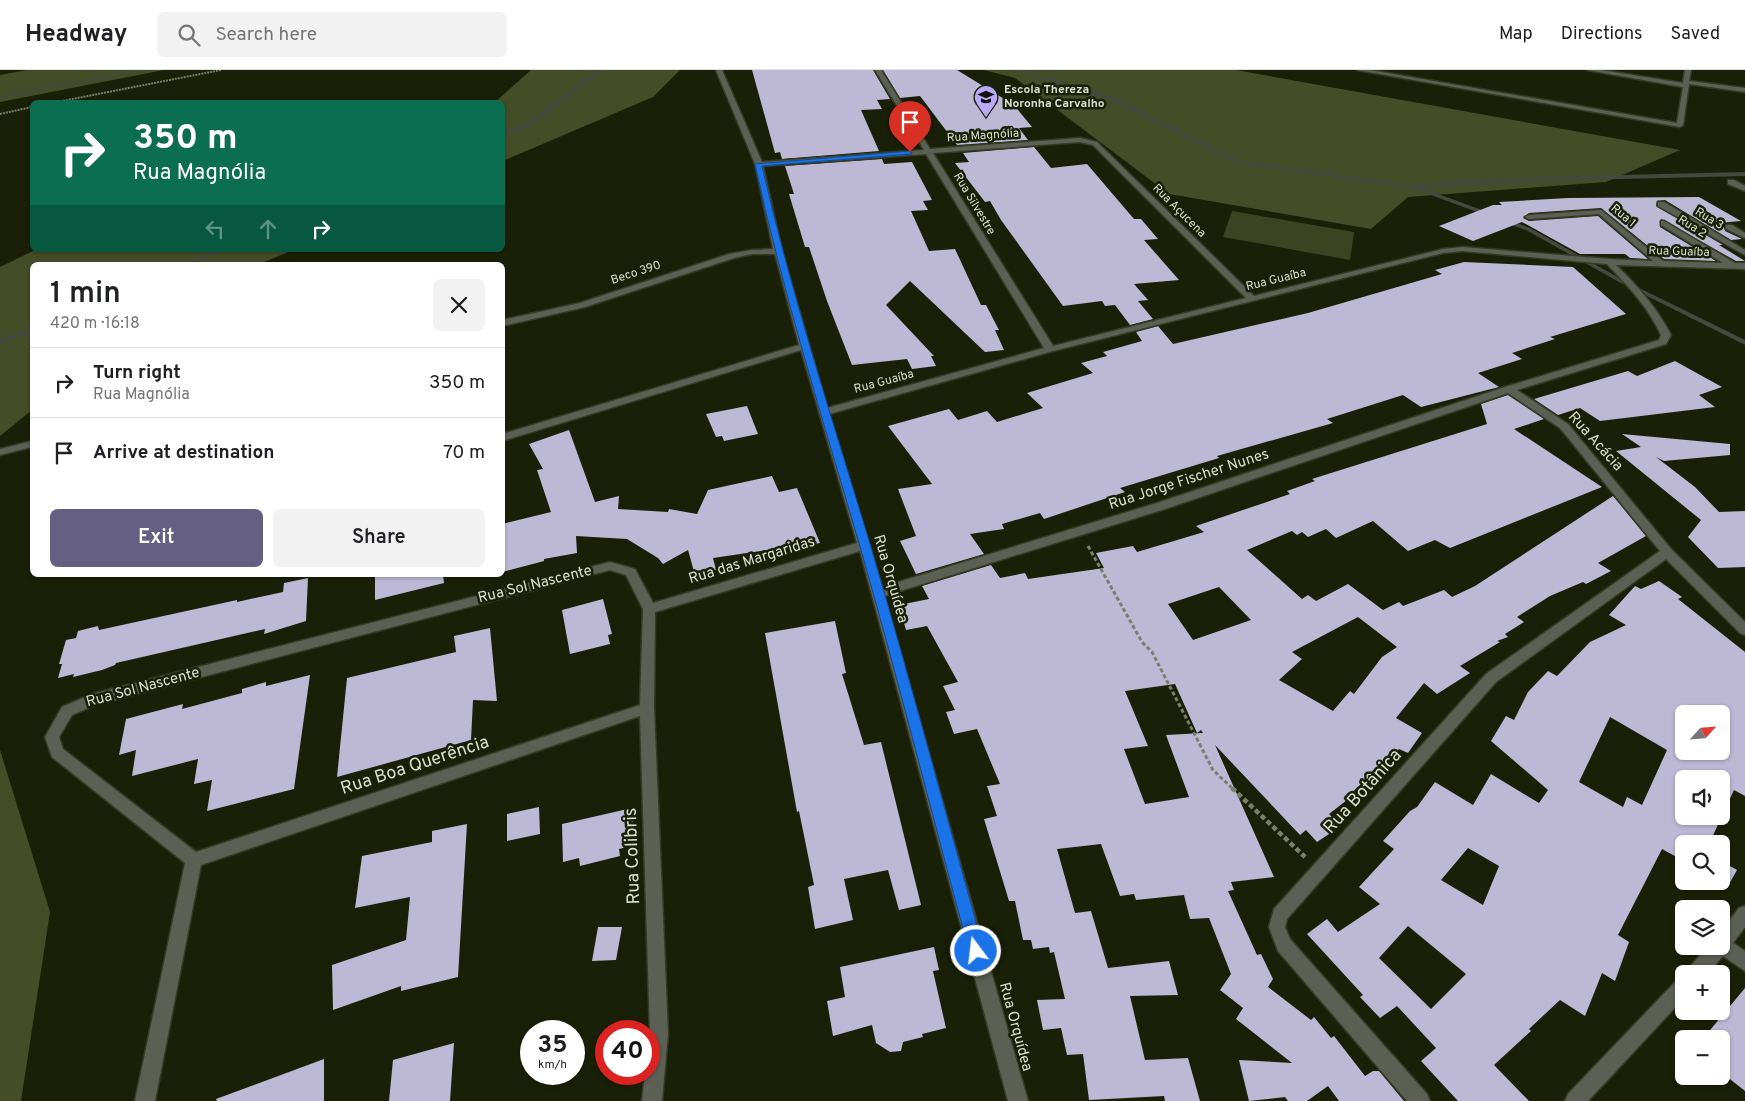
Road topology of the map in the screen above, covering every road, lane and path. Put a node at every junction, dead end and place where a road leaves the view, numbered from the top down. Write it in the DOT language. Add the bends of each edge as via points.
graph roads {
  1 [pos="220,70"];
  2 [pos="719,70"];
  3 [pos="878,70"];
  4 [pos="1360,70"];
  5 [pos="1590,70"];
  6 [pos="1688,70"];
  7 [pos="1685,83"];
  8 [pos="1745,90"];
  9 [pos="67,100"];
  10 [pos="30,107"];
  11 [pos="0,114"];
  12 [pos="1090,141"];
  13 [pos="929,151"];
  14 [pos="758,164"];
  15 [pos="1731,182"];
  16 [pos="1745,189"];
  17 [pos="1661,204"];
  18 [pos="1529,217"];
  19 [pos="1664,223"];
  20 [pos="1729,227"];
  21 [pos="1745,236"];
  22 [pos="778,251"];
  23 [pos="1745,253"];
  24 [pos="1609,262"];
  25 [pos="1663,265"];
  26 [pos="1733,266"];
  27 [pos="1745,266"];
  28 [pos="1252,299"];
  29 [pos="505,322"];
  30 [pos="805,346"];
  31 [pos="1050,350"];
  32 [pos="1509,389"];
  33 [pos="823,412"];
  34 [pos="505,437"];
  35 [pos="30,444"];
  36 [pos="0,452"];
  37 [pos="1079,531"];
  38 [pos="864,545"];
  39 [pos="1667,552"];
  40 [pos="878,593"];
  41 [pos="649,609"];
  42 [pos="1745,630"];
  43 [pos="648,708"];
  44 [pos="194,860"];
  45 [pos="1320,871"];
  46 [pos="1745,914"];
  47 [pos="1730,934"];
  48 [pos="1730,952"];
  49 [pos="1713,955"];
  50 [pos="1745,962"];
  51 [pos="1703,965"];
  52 [pos="1675,995"];
  53 [pos="145,1101"];
  54 [pos="652,1101"];
  55 [pos="1018,1101"];
  56 [pos="1420,1101"];
  57 [pos="1575,1101"];
  1 -- 9 [label="path"];
  2 -- 14 [label="street, Rua Orquídea"];
  3 -- 13 [label="street, Rua Silvestre"];
  4 -- 7 [label="street" via="1680,124"];
  5 -- 7 [label="street"];
  6 -- 7 [label="street"];
  7 -- 8 [label="street"];
  10 -- 11 [label="path"];
  12 -- 13 [label="street, Rua Magnólia"];
  12 -- 28 [label="street, Rua Açucena"];
  13 -- 14 [label="street, Rua Magnólia"];
  13 -- 31 [label="street, Rua Silvestre"];
  14 -- 22 [label="street, Rua Orquídea"];
  15 -- 16 [label="street"];
  17 -- 23 [label="street, Rua 3"];
  18 -- 25 [label="street, Rua 1" via="1601,212"];
  19 -- 26 [label="street, Rua 2"];
  20 -- 21 [label="street"];
  22 -- 29 [label="street, Beco 390" via="732,256 582,305"];
  22 -- 30 [label="street, Rua Orquídea"];
  24 -- 25 [label="street, Rua Guaíba"];
  24 -- 28 [label="street, Rua Guaíba" via="1450,251"];
  24 -- 32 [label="street" via="1633,286 1662,326 1666,335 1663,342"];
  25 -- 26 [label="street, Rua Guaíba"];
  26 -- 27 [label="street, Rua Guaíba"];
  28 -- 31 [label="street, Rua Guaíba"];
  30 -- 33 [label="street, Rua Orquídea"];
  30 -- 34 [label="street"];
  31 -- 33 [label="street, Rua Guaíba"];
  32 -- 37 [label="street, Rua Jorge Fischer Nunes"];
  32 -- 39 [label="street, Rua Acácia" via="1564,426"];
  33 -- 38 [label="street, Rua Orquídea"];
  35 -- 36 [label="street"];
  37 -- 40 [label="street, Rua Jorge Fischer Nunes"];
  37 -- 45 [label="path" via="1142,642 1152,652 1213,770"];
  38 -- 40 [label="street, Rua Orquídea"];
  38 -- 41 [label="street, Rua das Margaridas"];
  39 -- 42 [label="street, Rua Acácia"];
  39 -- 45 [label="street, Rua Botânica" via="1491,678"];
  40 -- 55 [label="street, Rua Orquídea"];
  41 -- 43 [label="street, Rua Colibris"];
  41 -- 44 [label="street, Rua Sol Nascente" via="631,572 610,566 92,700 68,711 52,737 57,753"];
  43 -- 44 [label="street, Rua Boa Querência"];
  43 -- 54 [label="street, Rua Colibris" via="659,1034"];
  44 -- 53 [label="street"];
  45 -- 56 [label="street, Rua Botânica" via="1280,915 1277,927 1284,945"];
  46 -- 47 [label="street"];
  48 -- 50 [label="street"];
  49 -- 51 [label="street"];
  52 -- 57 [label="street"];
}
